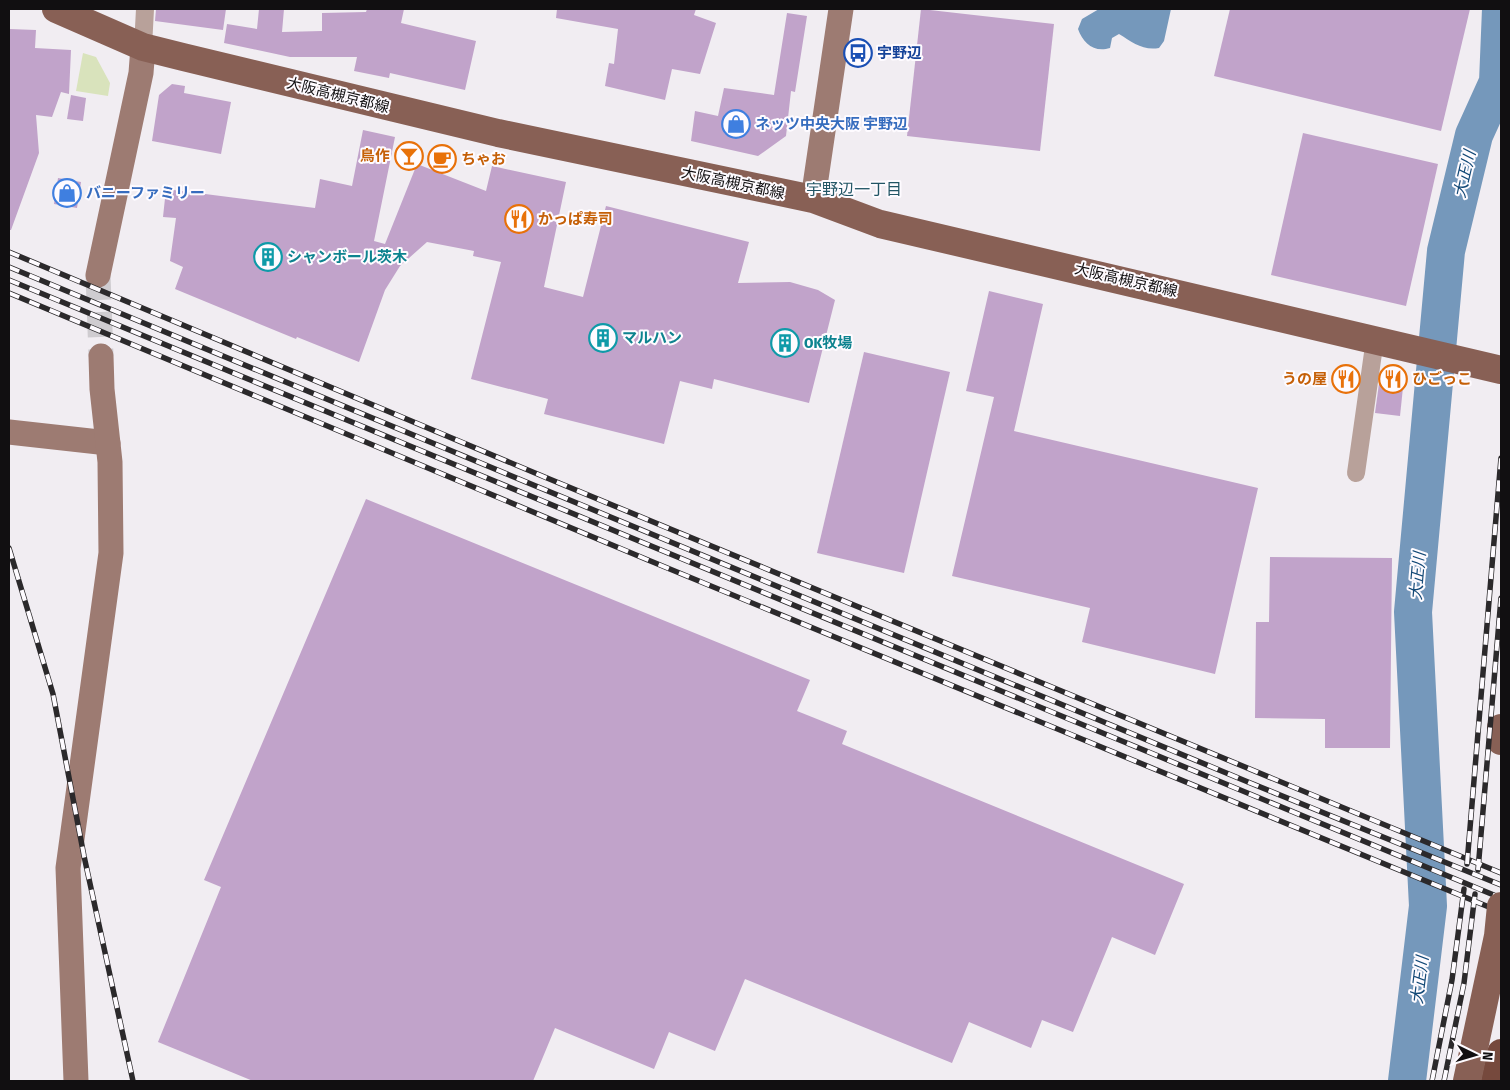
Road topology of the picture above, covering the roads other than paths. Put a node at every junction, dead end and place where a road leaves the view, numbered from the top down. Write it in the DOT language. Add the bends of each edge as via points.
graph roads {
  1 [pos="56,9"];
  2 [pos="145,9"];
  3 [pos="841,9"];
  4 [pos="144,47"];
  5 [pos="813,199"];
  6 [pos="98,274"];
  7 [pos="1375,339"];
  8 [pos="101,356"];
  9 [pos="1501,370"];
  10 [pos="9,432"];
  11 [pos="108,443"];
  12 [pos="1356,473"];
  13 [pos="1501,728"];
  14 [pos="1501,741"];
  15 [pos="1501,906"];
  16 [pos="1501,1044"];
  17 [pos="1501,1053"];
  18 [pos="76,1081"];
  19 [pos="1458,1081"];
  20 [pos="1467,1081"];
  21 [pos="1495,1081"];
  1 -- 4 [label="main road, 大阪高槻京都線"];
  2 -- 4 [label="street"];
  3 -- 5 [label="street"];
  4 -- 5 [label="main road, 大阪高槻京都線" via="498,133"];
  4 -- 6 [label="street"];
  5 -- 7 [label="main road, 大阪高槻京都線" via="880,224"];
  7 -- 9 [label="main road, 大阪高槻京都線"];
  7 -- 12 [label="street"];
  8 -- 11 [label="street"];
  10 -- 11 [label="street"];
  11 -- 18 [label="street" via="111,553 68,868"];
  13 -- 14 [label="main road"];
  15 -- 20 [label="main road, bridge" via="1497,945"];
  16 -- 19 [label="main road" via="1484,1045 1472,1051 1462,1064"];
  17 -- 21 [label="highway"];
}
